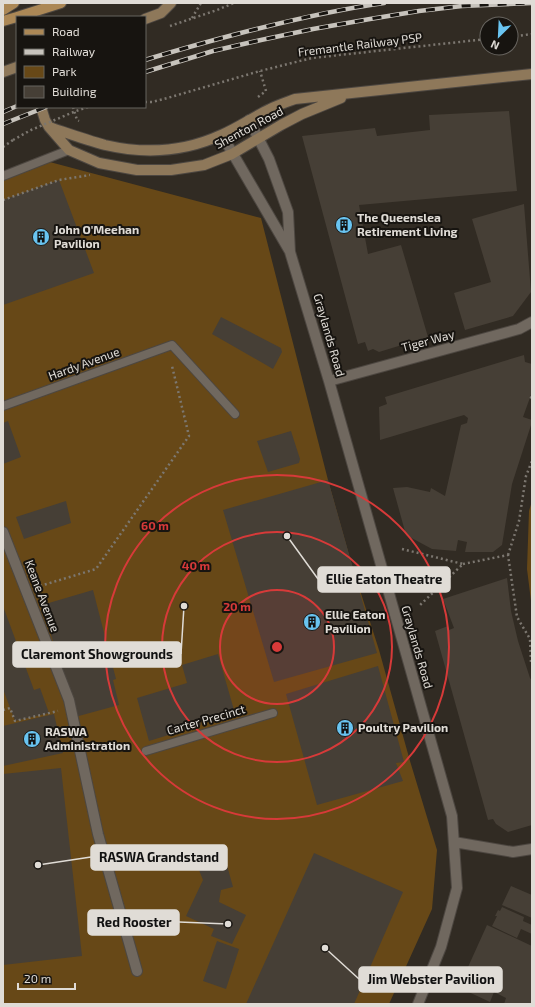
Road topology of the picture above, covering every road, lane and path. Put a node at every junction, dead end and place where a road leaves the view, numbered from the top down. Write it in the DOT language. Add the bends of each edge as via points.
graph roads {
  1 [pos="14,3"];
  2 [pos="61,3"];
  3 [pos="171,3"];
  4 [pos="201,3"];
  5 [pos="234,3"];
  6 [pos="3,10"];
  7 [pos="20,16"];
  8 [pos="16,17"];
  9 [pos="146,19"];
  10 [pos="191,19"];
  11 [pos="3,21"];
  12 [pos="165,27"];
  13 [pos="532,34"];
  14 [pos="519,36"];
  15 [pos="479,40"];
  16 [pos="16,67"];
  17 [pos="260,71"];
  18 [pos="3,72"];
  19 [pos="532,74"];
  20 [pos="351,94"];
  21 [pos="254,100"];
  22 [pos="146,102"];
  23 [pos="41,108"];
  24 [pos="73,108"];
  25 [pos="85,108"];
  26 [pos="249,120"];
  27 [pos="82,123"];
  28 [pos="49,127"];
  29 [pos="222,135"];
  30 [pos="259,138"];
  31 [pos="3,147"];
  32 [pos="68,150"];
  33 [pos="232,154"];
  34 [pos="93,175"];
  35 [pos="3,176"];
  36 [pos="3,200"];
  37 [pos="290,252"];
  38 [pos="532,322"];
  39 [pos="170,346"];
  40 [pos="329,382"];
  41 [pos="3,406"];
  42 [pos="236,414"];
  43 [pos="532,461"];
  44 [pos="3,532"];
  45 [pos="402,549"];
  46 [pos="508,555"];
  47 [pos="463,564"];
  48 [pos="26,590"];
  49 [pos="419,606"];
  50 [pos="532,664"];
  51 [pos="71,707"];
  52 [pos="3,710"];
  53 [pos="273,713"];
  54 [pos="146,751"];
  55 [pos="454,842"];
  56 [pos="532,849"];
  57 [pos="137,971"];
  58 [pos="418,1004"];
  1 -- 6 [label="main road"];
  2 -- 7 [label="main road"];
  3 -- 9 [label="main road" via="161,13"];
  4 -- 10 [label="path"];
  5 -- 10 [label="path"];
  8 -- 11 [label="main road"];
  10 -- 12 [label="path"];
  13 -- 14 [label="path"];
  15 -- 17 [label="path, Fremantle Railway PSP" via="312,58"];
  16 -- 18 [label="main road"];
  17 -- 21 [label="path" via="266,91"];
  17 -- 22 [label="path, Fremantle Railway PSP"];
  19 -- 20 [label="main road, Shenton Road"];
  20 -- 26 [label="main road, Shenton Road" via="296,99"];
  20 -- 30 [label="main road, Shenton Road" via="302,114"];
  23 -- 28 [label="main road, Shenton Road"];
  24 -- 27 [label="path" via="77,120"];
  25 -- 31 [label="path, bridge" via="31,130"];
  26 -- 29 [label="main road, Shenton Road"];
  26 -- 30 [label="street, Graylands Road"];
  28 -- 29 [label="main road, Shenton Road" via="105,145 140,150 170,150"];
  28 -- 32 [label="main road, Shenton Road"];
  29 -- 33 [label="street, Graylands Road"];
  30 -- 33 [label="main road, Shenton Road"];
  30 -- 37 [label="street, Graylands Road" via="288,212"];
  32 -- 33 [label="main road, Shenton Road" via="99,163 137,170 171,170 204,165"];
  32 -- 35 [label="lane"];
  33 -- 37 [label="street, Graylands Road"];
  34 -- 36 [label="path" via="58,180"];
  37 -- 40 [label="street, Graylands Road"];
  38 -- 40 [label="street, Tiger Way" via="519,330"];
  39 -- 41 [label="lane, Hardy Avenue"];
  39 -- 42 [label="lane"];
  39 -- 48 [label="path" via="189,436 96,569"];
  40 -- 55 [label="street, Graylands Road" via="452,816"];
  43 -- 46 [label="path" via="526,476 519,521"];
  44 -- 48 [label="street, Keane Avenue"];
  45 -- 47 [label="path"];
  46 -- 47 [label="path"];
  46 -- 50 [label="path" via="517,617 530,639"];
  47 -- 49 [label="path"];
  48 -- 51 [label="street, Keane Avenue"];
  51 -- 52 [label="path" via="15,721 10,708"];
  51 -- 57 [label="street, Keane Avenue" via="98,834"];
  53 -- 54 [label="lane, Carter Precinct"];
  55 -- 56 [label="street" via="513,852"];
  55 -- 58 [label="street, Graylands Road" via="457,888 441,947"];
}
